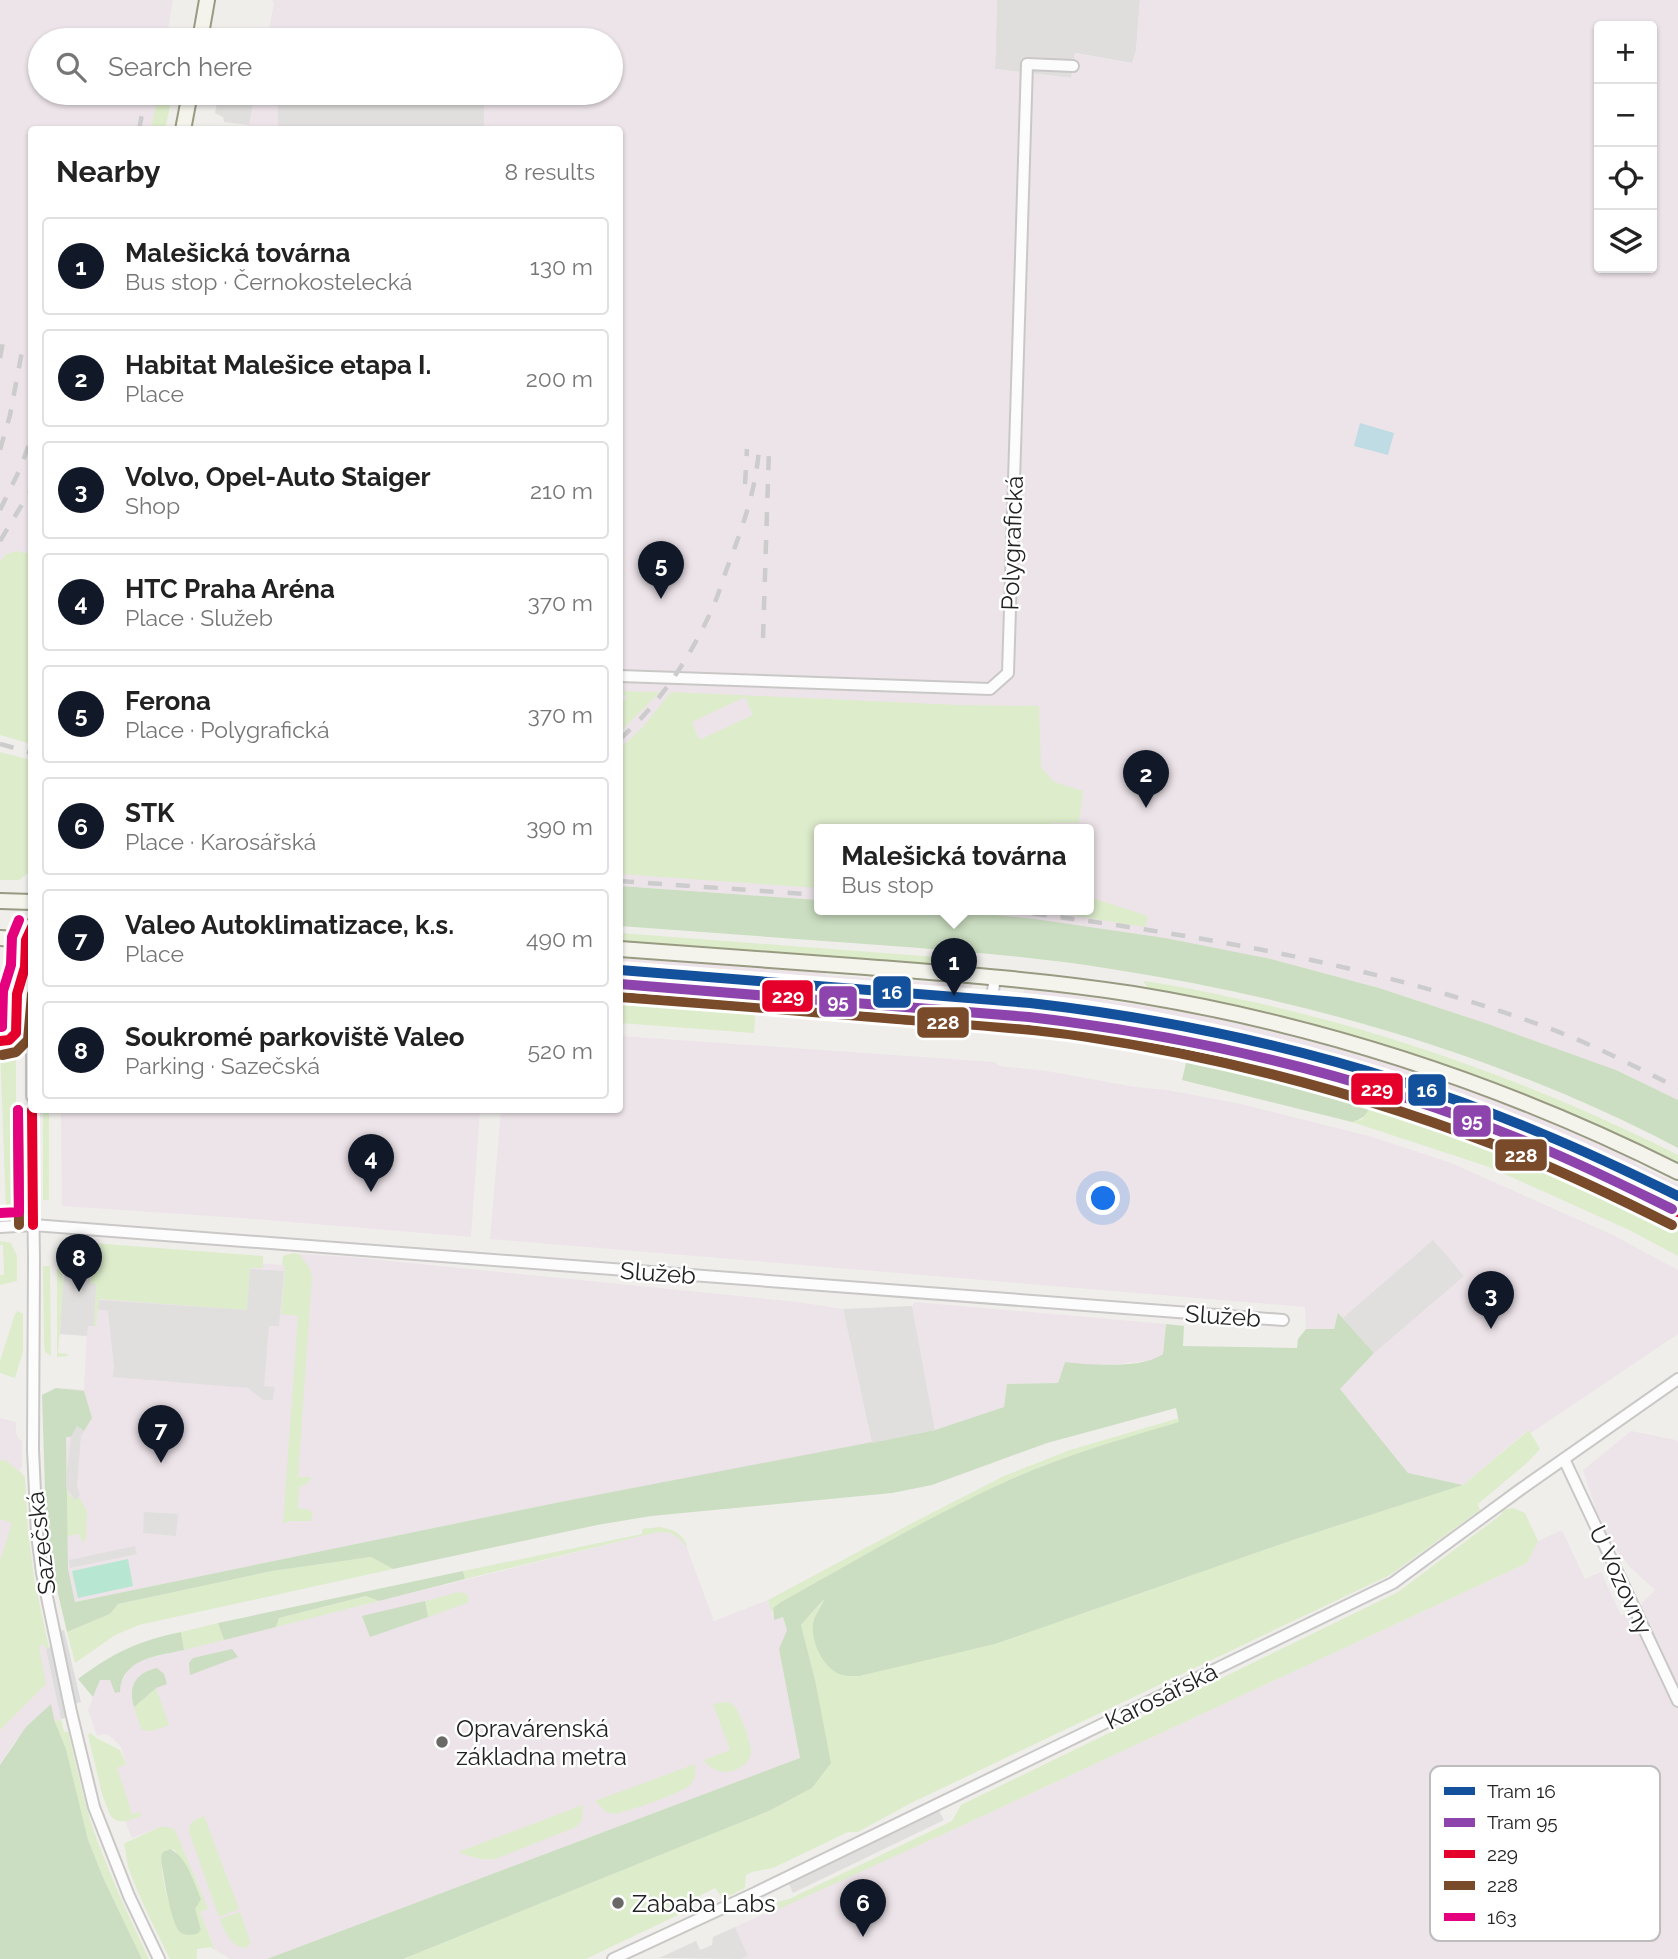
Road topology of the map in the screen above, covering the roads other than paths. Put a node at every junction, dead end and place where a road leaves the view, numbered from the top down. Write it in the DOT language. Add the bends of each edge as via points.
graph roads {
  1 [pos="207,0"];
  2 [pos="202,28"];
  3 [pos="1073,66"];
  4 [pos="188,105"];
  5 [pos="184,126"];
  6 [pos="623,676"];
  7 [pos="0,901"];
  8 [pos="28,902"];
  9 [pos="28,932"];
  10 [pos="0,938"];
  11 [pos="623,949"];
  12 [pos="995,977"];
  13 [pos="28,980"];
  14 [pos="623,983"];
  15 [pos="990,1012"];
  16 [pos="28,1032"];
  17 [pos="32,1113"];
  18 [pos="1678,1172"];
  19 [pos="1678,1212"];
  20 [pos="33,1226"];
  21 [pos="0,1227"];
  22 [pos="1283,1320"];
  23 [pos="1678,1379"];
  24 [pos="1564,1459"];
  25 [pos="1678,1701"];
  26 [pos="159,1959"];
  27 [pos="613,1959"];
  1 -- 2 [label="main road"];
  3 -- 6 [label="street, Polygrafická" via="1027,64 1008,673 990,689"];
  4 -- 5 [label="main road"];
  7 -- 8 [label="main road"];
  9 -- 10 [label="main road"];
  11 -- 12 [label="main road"];
  12 -- 15 [label="street"];
  12 -- 18 [label="main road" via="1186,1004 1356,1045 1515,1099"];
  13 -- 16 [label="street"];
  14 -- 15 [label="main road"];
  15 -- 19 [label="main road" via="1149,1033 1345,1079 1488,1126"];
  17 -- 20 [label="street, Sazečská"];
  20 -- 21 [label="street, Služeb"];
  20 -- 22 [label="street, Služeb"];
  20 -- 26 [label="street, Sazečská" via="34,1493 42,1573 94,1807"];
  23 -- 24 [label="street, Karosářská"];
  24 -- 25 [label="street, U Vozovny"];
  24 -- 27 [label="street, Karosářská" via="1393,1583"];
}
